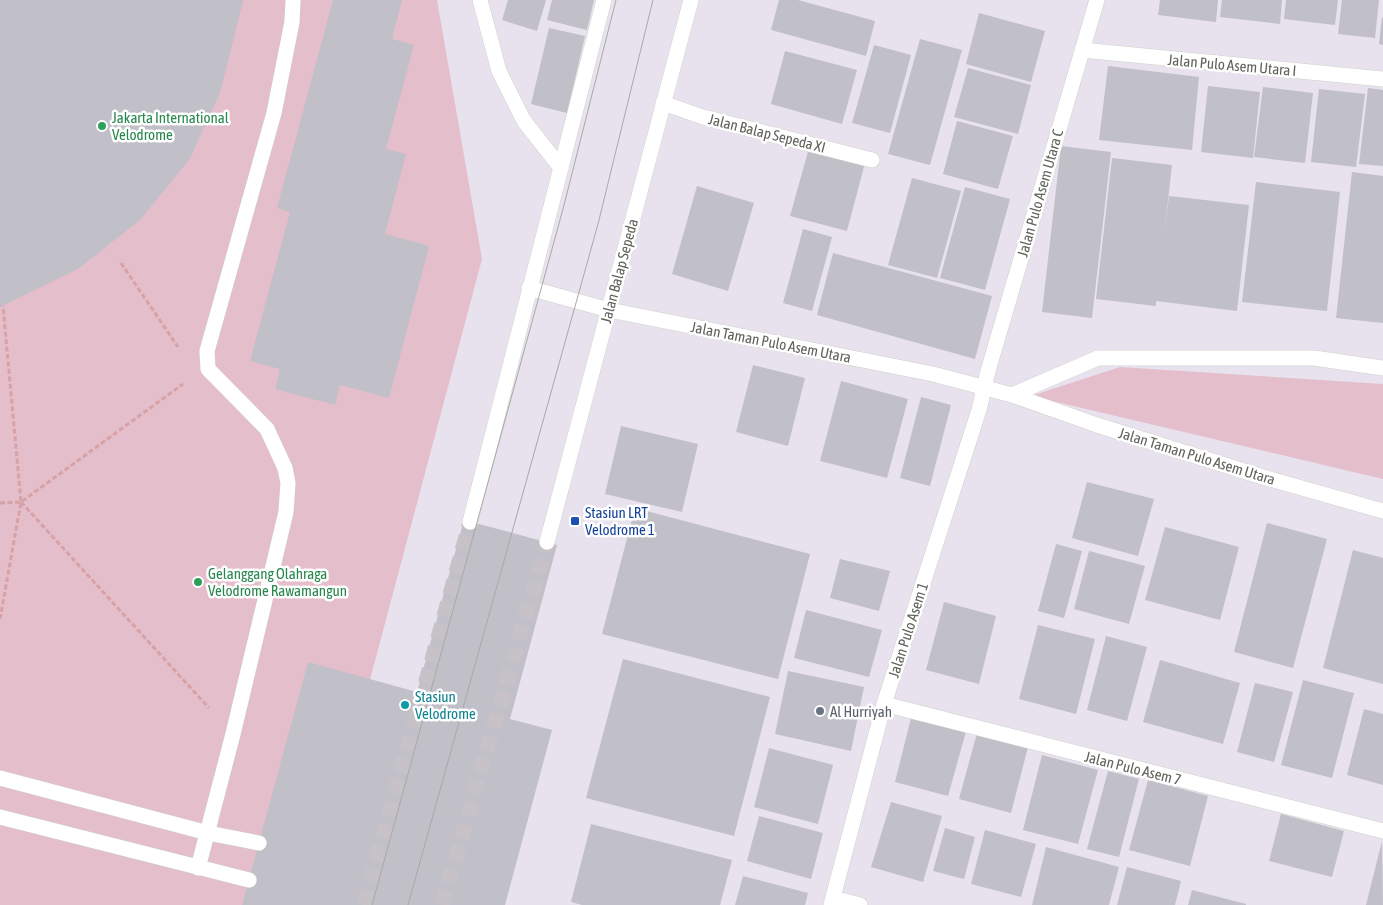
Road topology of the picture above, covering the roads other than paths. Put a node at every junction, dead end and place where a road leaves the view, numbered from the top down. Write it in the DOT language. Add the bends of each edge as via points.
graph roads {
  1 [pos="293,0"];
  2 [pos="480,0"];
  3 [pos="604,0"];
  4 [pos="691,0"];
  5 [pos="1097,0"];
  6 [pos="1082,50"];
  7 [pos="1383,79"];
  8 [pos="663,103"];
  9 [pos="872,160"];
  10 [pos="561,168"];
  11 [pos="529,288"];
  12 [pos="609,310"];
  13 [pos="1383,368"];
  14 [pos="984,387"];
  15 [pos="1012,395"];
  16 [pos="1383,511"];
  17 [pos="470,522"];
  18 [pos="547,542"];
  19 [pos="884,704"];
  20 [pos="0,778"];
  21 [pos="0,817"];
  22 [pos="1383,831"];
  23 [pos="208,833"];
  24 [pos="259,843"];
  25 [pos="198,868"];
  26 [pos="249,880"];
  27 [pos="832,901"];
  28 [pos="860,905"];
  1 -- 23 [label="street" via="292,22 274,113 203,371 267,429 285,468 288,483 286,512"];
  2 -- 10 [label="street" via="499,71 524,121"];
  3 -- 10 [label="street"];
  4 -- 8 [label="street, Jalan Balap Sepeda"];
  5 -- 6 [label="street, Jalan Pulo Asem Utara C"];
  6 -- 7 [label="street, Jalan Pulo Asem Utara I"];
  6 -- 14 [label="street, Jalan Pulo Asem Utara C"];
  8 -- 9 [label="street, Jalan Balap Sepeda XI"];
  8 -- 12 [label="street, Jalan Balap Sepeda"];
  10 -- 11 [label="street"];
  11 -- 12 [label="street, Jalan Taman Pulo Asem Utara"];
  11 -- 17 [label="street"];
  12 -- 14 [label="street, Jalan Taman Pulo Asem Utara" via="924,372"];
  12 -- 18 [label="street, Jalan Balap Sepeda"];
  13 -- 15 [label="street" via="1314,358 1098,358"];
  14 -- 15 [label="street, Jalan Taman Pulo Asem Utara"];
  14 -- 19 [label="street, Jalan Pulo Asem 1"];
  15 -- 16 [label="street, Jalan Taman Pulo Asem Utara" via="1106,428"];
  19 -- 22 [label="street, Jalan Pulo Asem 7"];
  19 -- 27 [label="street, Jalan Pulo Asem 1"];
  20 -- 23 [label="street"];
  21 -- 25 [label="street"];
  23 -- 24 [label="street"];
  23 -- 25 [label="street"];
  25 -- 26 [label="street"];
  27 -- 28 [label="street"];
}
